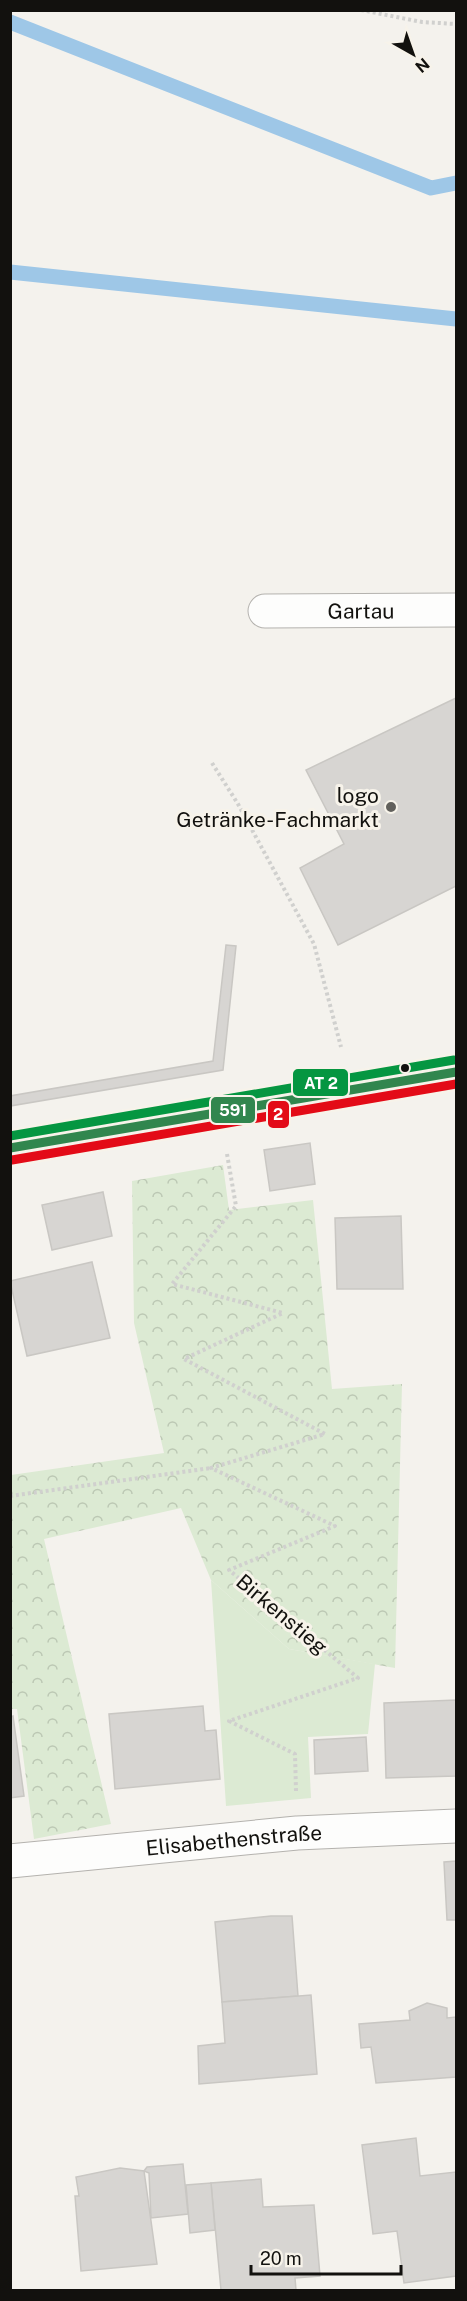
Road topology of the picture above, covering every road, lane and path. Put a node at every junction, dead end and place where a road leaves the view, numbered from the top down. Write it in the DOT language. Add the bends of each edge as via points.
graph roads {
  1 [pos="361,10"];
  2 [pos="456,24"];
  3 [pos="456,610"];
  4 [pos="265,611"];
  5 [pos="212,763"];
  6 [pos="343,1058"];
  7 [pos="456,1072"];
  8 [pos="10,1148"];
  9 [pos="226,1150"];
  10 [pos="211,1468"];
  11 [pos="10,1496"];
  12 [pos="297,1800"];
  13 [pos="456,1826"];
  14 [pos="10,1861"];
  1 -- 2 [label="path"];
  3 -- 4 [label="street, Gartau"];
  5 -- 6 [label="path" via="314,944"];
  7 -- 8 [label="street"];
  9 -- 10 [label="path" via="236,1206 172,1284 283,1313 184,1359 325,1434"];
  10 -- 11 [label="path"];
  10 -- 12 [label="path, Birkenstieg" via="335,1526 229,1570 358,1678 229,1721 295,1754"];
  13 -- 14 [label="street, Elisabethenstraße" via="297,1833"];
}
